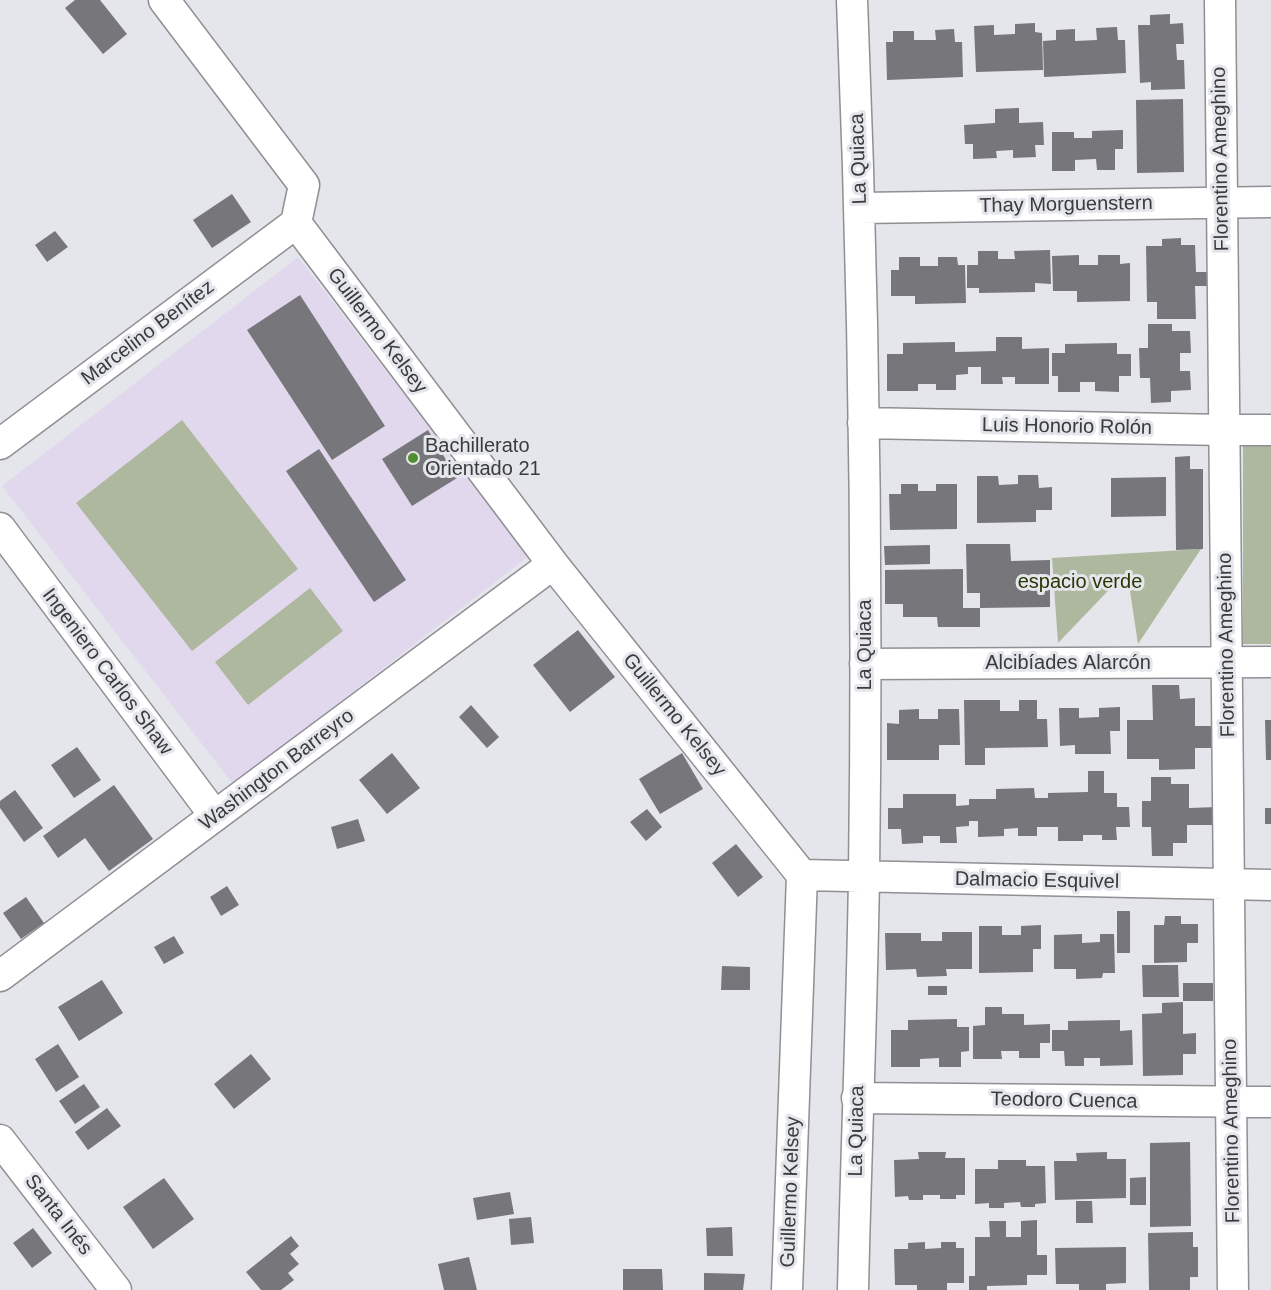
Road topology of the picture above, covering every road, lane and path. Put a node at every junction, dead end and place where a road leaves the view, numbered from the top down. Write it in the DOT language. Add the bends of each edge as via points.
graph roads {
  1 [pos="164,0"];
  2 [pos="852,0"];
  3 [pos="1220,0"];
  4 [pos="1271,202"];
  5 [pos="1222,203"];
  6 [pos="861,208"];
  7 [pos="296,223"];
  8 [pos="863,423"];
  9 [pos="1224,430"];
  10 [pos="1271,430"];
  11 [pos="0,444"];
  12 [pos="0,528"];
  13 [pos="553,564"];
  14 [pos="1227,662"];
  15 [pos="1271,662"];
  16 [pos="865,664"];
  17 [pos="215,816"];
  18 [pos="802,875"];
  19 [pos="864,878"];
  20 [pos="1229,885"];
  21 [pos="1271,885"];
  22 [pos="0,976"];
  23 [pos="857,1098"];
  24 [pos="1232,1102"];
  25 [pos="1271,1102"];
  26 [pos="0,1140"];
  27 [pos="116,1290"];
  28 [pos="787,1290"];
  29 [pos="853,1290"];
  30 [pos="1233,1290"];
  1 -- 7 [label="street" via="304,186"];
  2 -- 6 [label="street, La Quiaca"];
  3 -- 5 [label="street, Florentino Ameghino"];
  4 -- 5 [label="street, Thay Morguenstern"];
  5 -- 6 [label="street, Thay Morguenstern"];
  5 -- 9 [label="street, Florentino Ameghino"];
  6 -- 8 [label="street, La Quiaca"];
  7 -- 11 [label="street, Marcelino Benítez"];
  7 -- 13 [label="street, Guillermo Kelsey"];
  8 -- 9 [label="street, Luis Honorio Rolón"];
  8 -- 16 [label="street, La Quiaca"];
  9 -- 10 [label="street, Luis Honorio Rolón"];
  9 -- 14 [label="street, Florentino Ameghino"];
  12 -- 17 [label="street, Ingeniero Carlos Shaw"];
  13 -- 17 [label="street, Washington Barreyro"];
  13 -- 18 [label="street, Guillermo Kelsey"];
  14 -- 15 [label="street, Alcibíades Alarcón"];
  14 -- 16 [label="street, Alcibíades Alarcón"];
  14 -- 20 [label="street, Florentino Ameghino"];
  16 -- 19 [label="street, La Quiaca"];
  17 -- 22 [label="street, Washington Barreyro"];
  18 -- 19 [label="street, Dalmacio Esquivel"];
  18 -- 28 [label="street, Guillermo Kelsey"];
  19 -- 20 [label="street, Dalmacio Esquivel"];
  19 -- 23 [label="street, La Quiaca"];
  20 -- 21 [label="street, Dalmacio Esquivel"];
  20 -- 24 [label="street, Florentino Ameghino"];
  23 -- 24 [label="street, Teodoro Cuenca"];
  23 -- 29 [label="street, La Quiaca"];
  24 -- 25 [label="street, Teodoro Cuenca"];
  24 -- 30 [label="street, Florentino Ameghino"];
  26 -- 27 [label="street, Santa Inés"];
}
